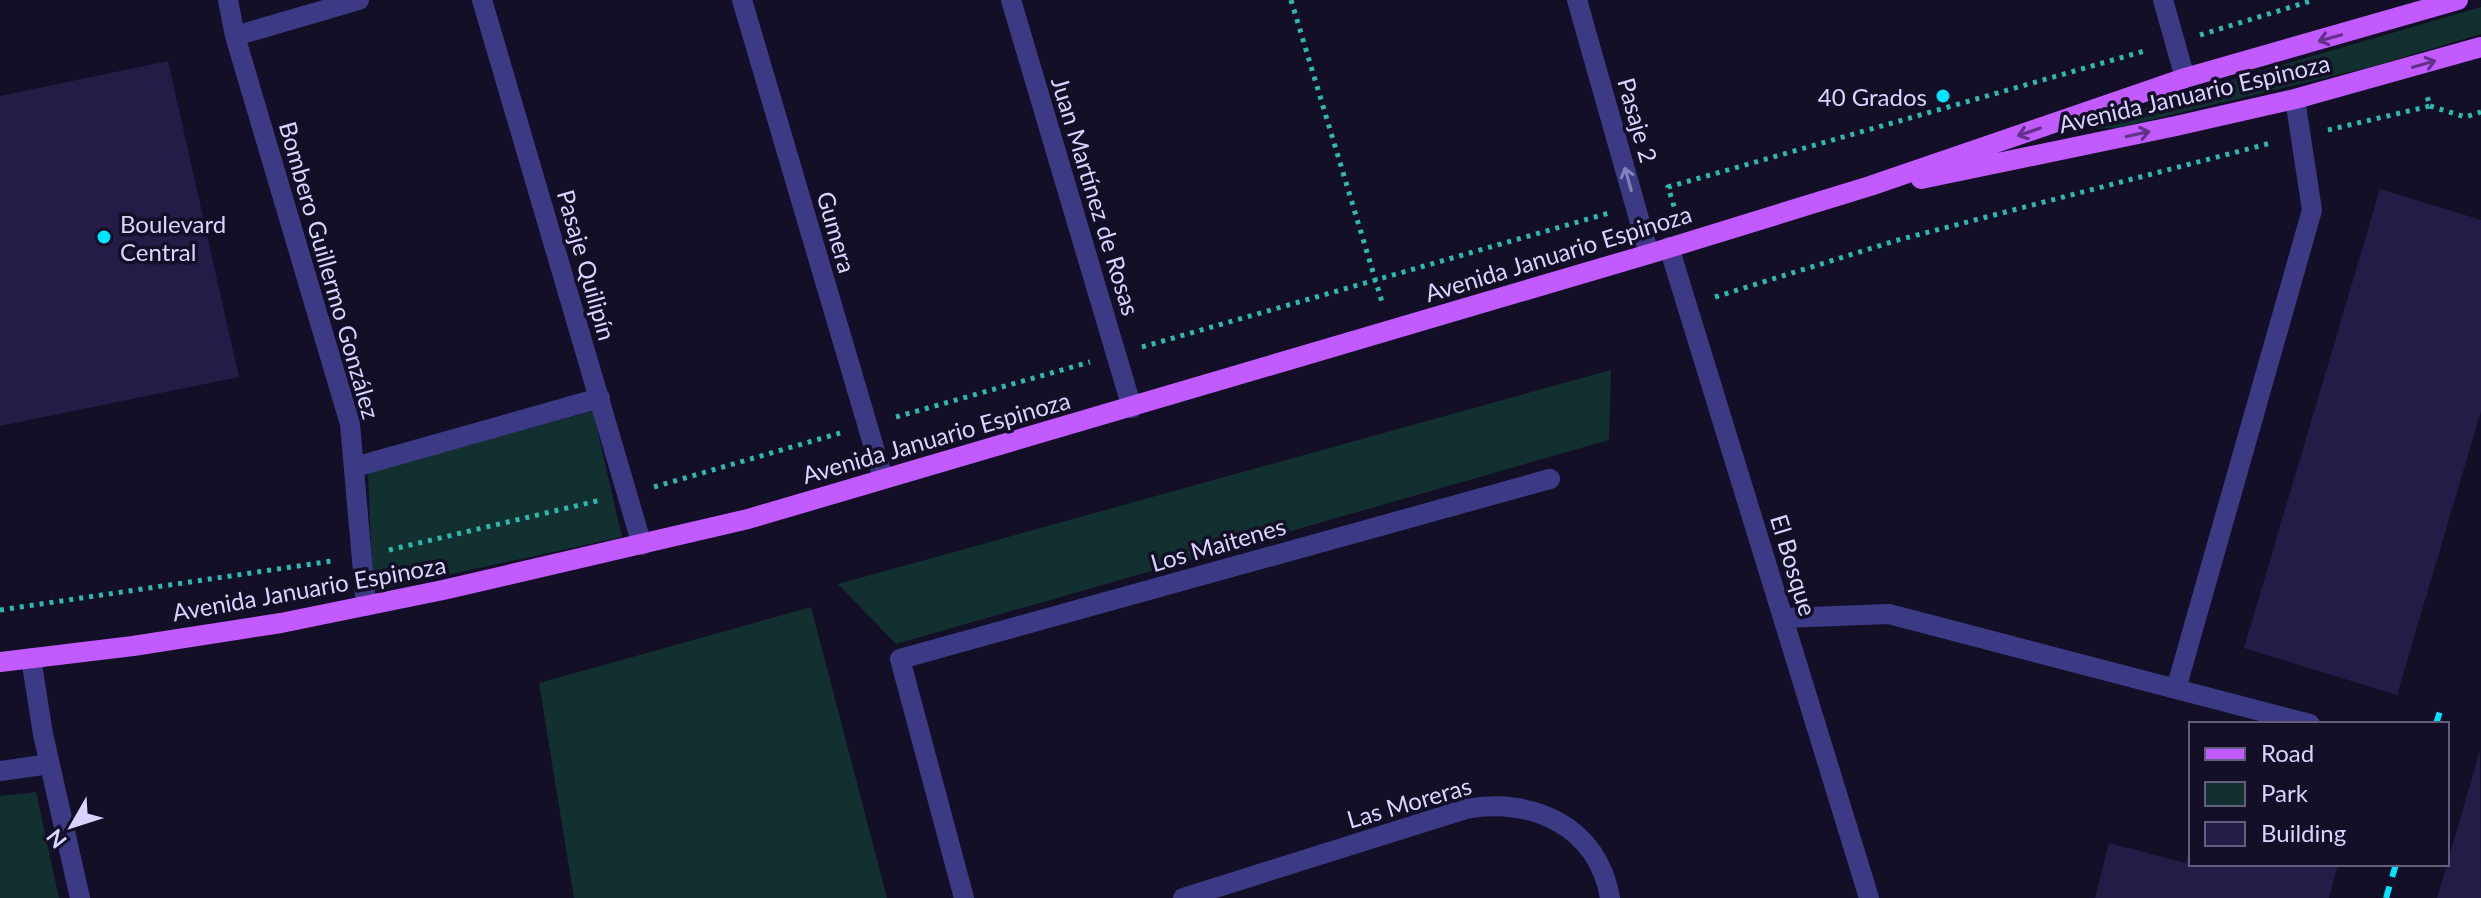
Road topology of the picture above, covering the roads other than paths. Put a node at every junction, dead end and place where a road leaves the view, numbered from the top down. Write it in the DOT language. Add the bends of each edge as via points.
graph roads {
  1 [pos="228,0"];
  2 [pos="359,0"];
  3 [pos="482,0"];
  4 [pos="742,0"];
  5 [pos="1011,0"];
  6 [pos="1577,0"];
  7 [pos="2163,0"];
  8 [pos="2456,0"];
  9 [pos="235,36"];
  10 [pos="2481,47"];
  11 [pos="2185,78"];
  12 [pos="2295,99"];
  13 [pos="1870,186"];
  14 [pos="1677,245"];
  15 [pos="1649,254"];
  16 [pos="600,398"];
  17 [pos="1132,408"];
  18 [pos="355,467"];
  19 [pos="883,478"];
  20 [pos="1550,479"];
  21 [pos="642,545"];
  22 [pos="366,606"];
  23 [pos="1783,618"];
  24 [pos="31,658"];
  25 [pos="0,662"];
  26 [pos="2176,689"];
  27 [pos="2302,722"];
  28 [pos="50,764"];
  29 [pos="0,771"];
  30 [pos="80,898"];
  31 [pos="964,898"];
  32 [pos="1183,898"];
  33 [pos="1610,898"];
  34 [pos="1869,898"];
  1 -- 9 [label="street, Bombero Guillermo González"];
  2 -- 9 [label="street"];
  3 -- 16 [label="street, Pasaje Quilipín"];
  4 -- 19 [label="street, Gumera"];
  5 -- 17 [label="street, Juan Martínez de Rosas"];
  15 -- 6 [label="street, Pasaje 2, one-way"];
  7 -- 11 [label="street"];
  8 -- 11 [label="main road, Avenida Januario Espinoza, one-way"];
  9 -- 18 [label="street, Bombero Guillermo González" via="350,424"];
  12 -- 10 [label="main road, Avenida Januario Espinoza, one-way"];
  11 -- 13 [label="main road, Avenida Januario Espinoza, one-way"];
  13 -- 12 [label="main road, Avenida Januario Espinoza, one-way" via="1969,171"];
  12 -- 26 [label="street" via="2312,210"];
  13 -- 14 [label="main road, Avenida Januario Espinoza"];
  14 -- 15 [label="main road, Avenida Januario Espinoza"];
  14 -- 23 [label="street, El Bosque"];
  15 -- 17 [label="main road, Avenida Januario Espinoza"];
  16 -- 18 [label="street"];
  16 -- 21 [label="street, Pasaje Quilipín"];
  17 -- 19 [label="main road, Avenida Januario Espinoza"];
  18 -- 22 [label="street, Bombero Guillermo González"];
  19 -- 21 [label="main road, Avenida Januario Espinoza"];
  20 -- 31 [label="street, Los Maitenes" via="900,659"];
  21 -- 22 [label="main road, Avenida Januario Espinoza"];
  22 -- 24 [label="main road, Avenida Januario Espinoza"];
  23 -- 26 [label="street" via="1889,614"];
  23 -- 34 [label="street, El Bosque"];
  24 -- 25 [label="main road, Avenida Januario Espinoza"];
  24 -- 28 [label="street"];
  26 -- 27 [label="street"];
  28 -- 29 [label="street"];
  28 -- 30 [label="street"];
  32 -- 33 [label="street, Las Moreras" via="1466,809 1507,805 1547,816 1586,845 1600,865"];
}
